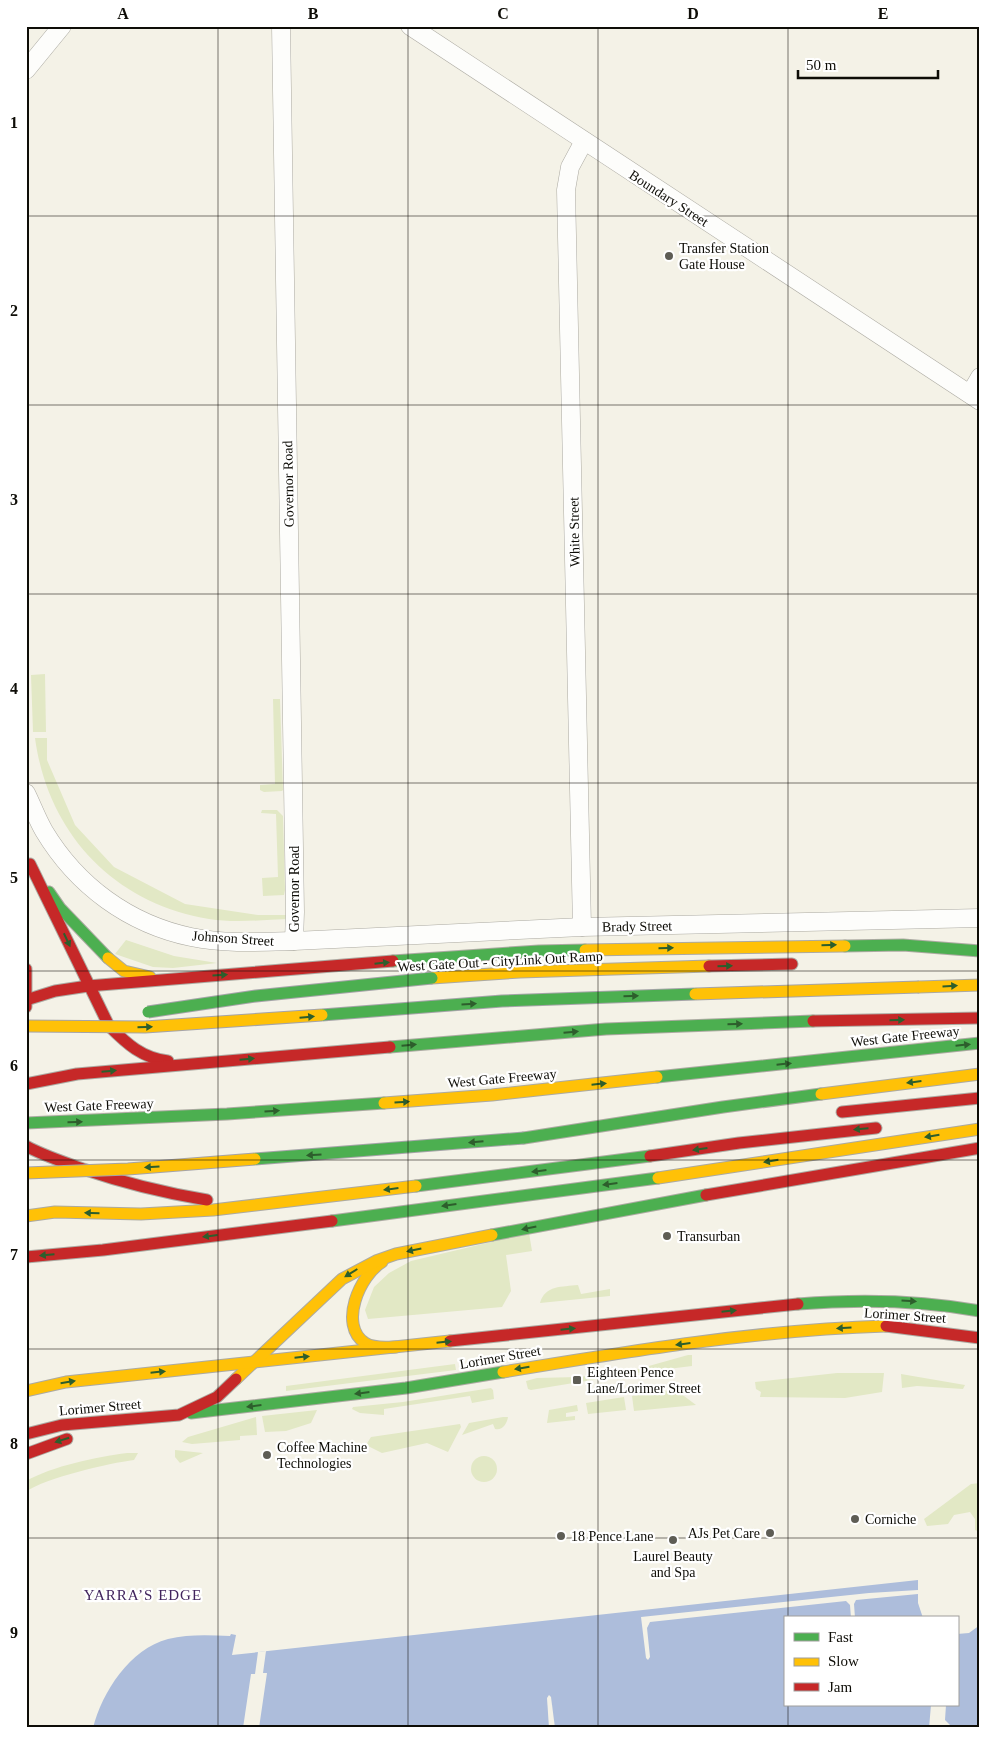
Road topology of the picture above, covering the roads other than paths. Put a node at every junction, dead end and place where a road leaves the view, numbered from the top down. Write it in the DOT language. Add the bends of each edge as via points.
graph roads {
  1 [pos="62,26"];
  2 [pos="281,26"];
  3 [pos="410,26"];
  4 [pos="26,70"];
  5 [pos="584,141"];
  6 [pos="980,377"];
  7 [pos="975,397"];
  8 [pos="26,793"];
  9 [pos="28,860"];
  10 [pos="980,918"];
  11 [pos="582,927"];
  12 [pos="294,941"];
  13 [pos="980,953"];
  14 [pos="924,959"];
  15 [pos="799,964"];
  16 [pos="26,969"];
  17 [pos="171,978"];
  18 [pos="980,985"];
  19 [pos="88,986"];
  20 [pos="26,1000"];
  21 [pos="26,1007"];
  22 [pos="980,1018"];
  23 [pos="26,1026"];
  24 [pos="26,1033"];
  25 [pos="980,1043"];
  26 [pos="198,1063"];
  27 [pos="980,1074"];
  28 [pos="26,1084"];
  29 [pos="980,1098"];
  30 [pos="832,1114"];
  31 [pos="980,1120"];
  32 [pos="952,1122"];
  33 [pos="26,1124"];
  34 [pos="884,1127"];
  35 [pos="980,1129"];
  36 [pos="648,1130"];
  37 [pos="524,1138"];
  38 [pos="26,1146"];
  39 [pos="980,1148"];
  40 [pos="26,1173"];
  41 [pos="801,1178"];
  42 [pos="604,1202"];
  43 [pos="266,1204"];
  44 [pos="26,1216"];
  45 [pos="424,1220"];
  46 [pos="258,1230"];
  47 [pos="396,1254"];
  48 [pos="26,1257"];
  49 [pos="980,1311"];
  50 [pos="980,1338"];
  51 [pos="396,1347"];
  52 [pos="254,1362"];
  53 [pos="26,1392"];
  54 [pos="179,1415"];
  55 [pos="125,1420"];
  56 [pos="26,1434"];
  57 [pos="26,1454"];
  1 -- 4 [label="street"];
  2 -- 12 [label="street, Governor Road"];
  3 -- 5 [label="street, Boundary Street"];
  5 -- 7 [label="street, Boundary Street"];
  5 -- 11 [label="street, White Street" via="570,167 566,190"];
  6 -- 7 [label="street"];
  8 -- 12 [label="street, Johnson Street" via="44,830 63,857 84,882 125,913 192,937"];
  9 -- 17 [label="main road" via="60,908 108,958 124,971"];
  9 -- 19 [label="main road, one-way"];
  10 -- 11 [label="street, Brady Street"];
  11 -- 12 [label="street, Brady Street"];
  13 -- 14 [label="main road"];
  17 -- 13 [label="main road, one-way" via="539,951 903,945"];
  24 -- 15 [label="main road, West Gate Out - CityLink Out Ramp, one-way, bridge" via="256,996 432,978 520,972"];
  16 -- 20 [label="main road"];
  17 -- 19 [label="main road"];
  23 -- 18 [label="main road, one-way, bridge" via="86,1028 203,1024 502,1001"];
  19 -- 20 [label="main road"];
  19 -- 26 [label="main road" via="109,1026 130,1047 144,1056 163,1061"];
  20 -- 21 [label="main road"];
  26 -- 22 [label="main road, one-way" via="606,1029"];
  33 -- 25 [label="main road, West Gate Freeway, one-way" via="492,1095"];
  28 -- 26 [label="main road, one-way" via="77,1074"];
  27 -- 37 [label="main road, one-way" via="723,1107"];
  29 -- 30 [label="main road"];
  31 -- 32 [label="main road"];
  34 -- 43 [label="main road, one-way"];
  35 -- 46 [label="main road, one-way" via="732,1168"];
  36 -- 37 [label="main road"];
  37 -- 40 [label="main road, one-way, bridge" via="138,1168"];
  38 -- 43 [label="main road" via="41,1155 107,1178 164,1193"];
  39 -- 41 [label="main road"];
  41 -- 42 [label="main road"];
  41 -- 47 [label="main road, one-way"];
  43 -- 44 [label="main road, one-way" via="172,1213 55,1212"];
  45 -- 46 [label="main road"];
  46 -- 48 [label="main road, one-way"];
  47 -- 51 [label="main road" via="372,1268 360,1289 352,1317 353,1328 365,1343"];
  47 -- 52 [label="main road, one-way" via="368,1264 342,1279"];
  51 -- 49 [label="main road, Lorimer Street, one-way" via="839,1301 887,1299 930,1302"];
  50 -- 54 [label="main road, Lorimer Street, one-way" via="890,1326 744,1336 622,1352 415,1387"];
  52 -- 51 [label="main road, Lorimer Street, one-way"];
  53 -- 52 [label="main road, Lorimer Street, one-way" via="66,1382"];
  52 -- 54 [label="main road" via="217,1397"];
  54 -- 55 [label="main road, Lorimer Street"];
  55 -- 56 [label="main road, Lorimer Street" via="62,1424"];
  55 -- 57 [label="main road, one-way"];
}
